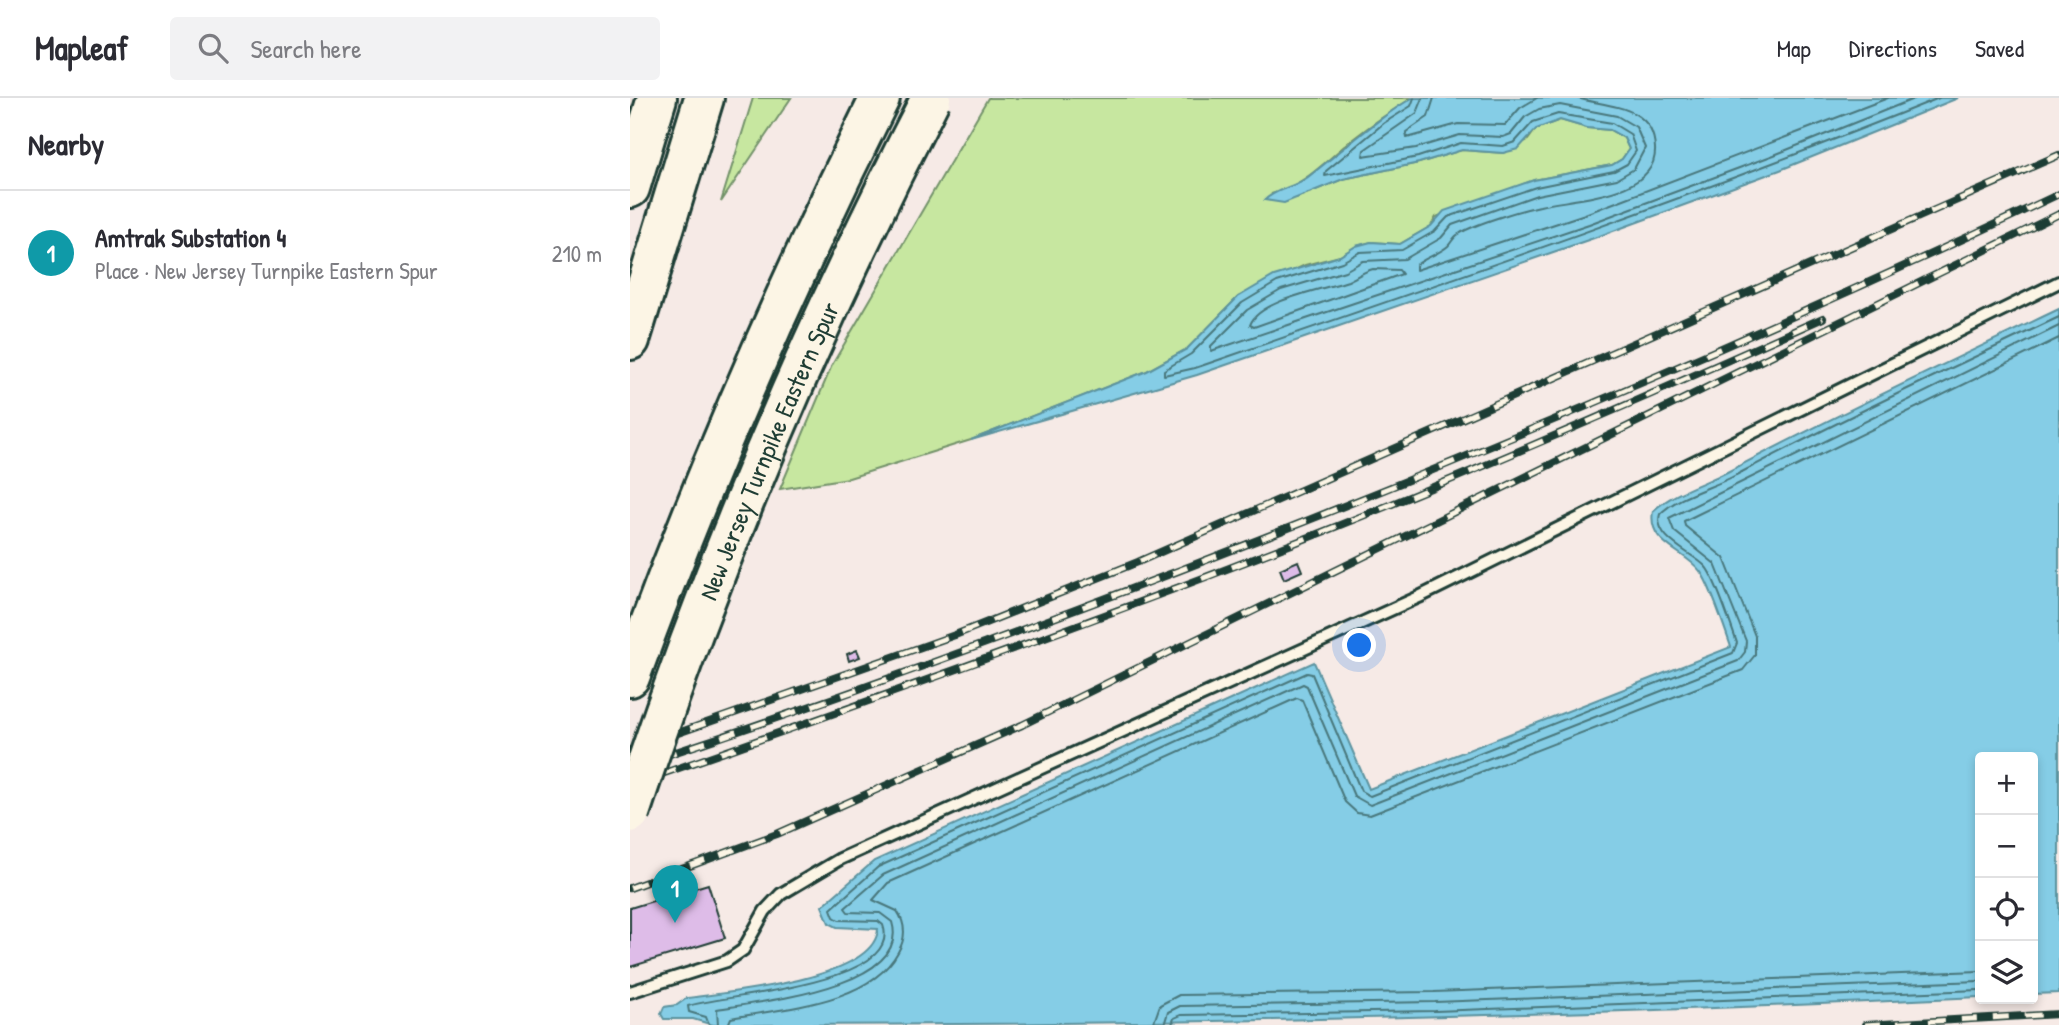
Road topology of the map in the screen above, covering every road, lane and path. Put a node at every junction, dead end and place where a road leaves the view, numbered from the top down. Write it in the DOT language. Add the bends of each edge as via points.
graph roads {
  1 [pos="657,98"];
  2 [pos="704,98"];
  3 [pos="880,98"];
  4 [pos="931,98"];
  5 [pos="630,188"];
  6 [pos="2059,282"];
  7 [pos="630,340"];
  8 [pos="630,677"];
  9 [pos="630,813"];
  10 [pos="630,992"];
  1 -- 5 [label="highway"];
  2 -- 7 [label="highway"];
  3 -- 8 [label="highway, New Jersey Turnpike Eastern Spur" via="744,390"];
  4 -- 9 [label="highway, New Jersey Turnpike Eastern Spur, bridge" via="766,453"];
  6 -- 10 [label="lane" via="1419,597 840,859 781,894 765,911 743,950 727,961"];
}
